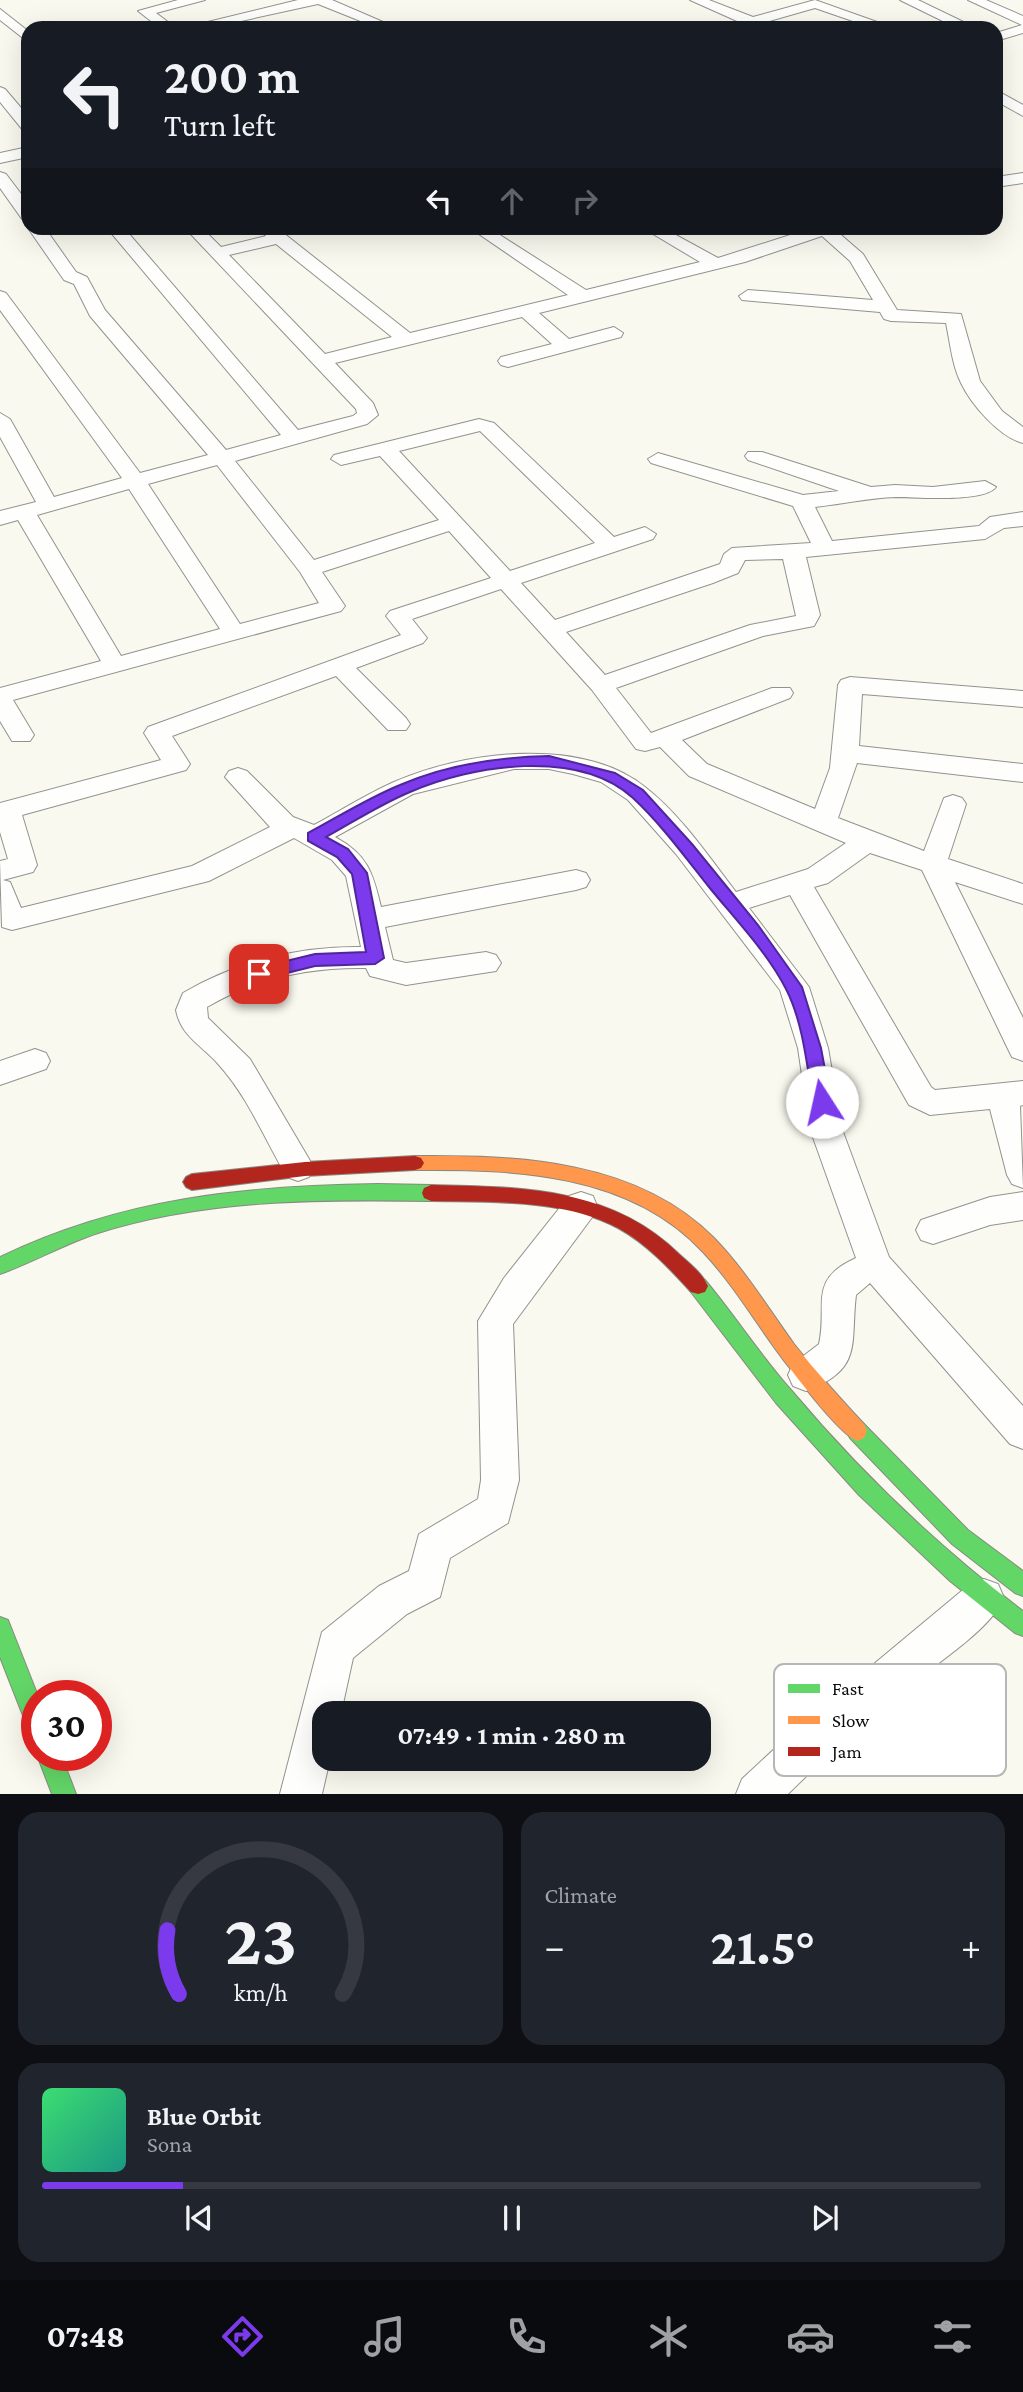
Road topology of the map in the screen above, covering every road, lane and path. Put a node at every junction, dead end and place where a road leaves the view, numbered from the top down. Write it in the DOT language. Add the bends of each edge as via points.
graph roads {
  1 [pos="198,0"];
  2 [pos="319,0"];
  3 [pos="697,0"];
  4 [pos="907,0"];
  5 [pos="975,0"];
  6 [pos="269,11"];
  7 [pos="0,13"];
  8 [pos="159,21"];
  9 [pos="223,21"];
  10 [pos="287,21"];
  11 [pos="372,21"];
  12 [pos="749,21"];
  13 [pos="755,21"];
  14 [pos="866,21"];
  15 [pos="954,21"];
  16 [pos="1023,21"];
  17 [pos="1023,29"];
  18 [pos="21,32"];
  19 [pos="1003,35"];
  20 [pos="0,92"];
  21 [pos="1023,96"];
  22 [pos="1003,98"];
  23 [pos="1003,100"];
  24 [pos="1023,111"];
  25 [pos="21,118"];
  26 [pos="21,154"];
  27 [pos="0,158"];
  28 [pos="0,177"];
  29 [pos="1023,178"];
  30 [pos="1003,181"];
  31 [pos="21,206"];
  32 [pos="42,235"];
  33 [pos="121,235"];
  34 [pos="200,235"];
  35 [pos="267,235"];
  36 [pos="283,235"];
  37 [pos="489,235"];
  38 [pos="671,235"];
  39 [pos="802,235"];
  40 [pos="831,235"];
  41 [pos="217,253"];
  42 [pos="716,264"];
  43 [pos="581,295"];
  44 [pos="748,296"];
  45 [pos="0,297"];
  46 [pos="886,307"];
  47 [pos="524,309"];
  48 [pos="614,333"];
  49 [pos="406,339"];
  50 [pos="566,345"];
  51 [pos="320,361"];
  52 [pos="508,361"];
  53 [pos="0,419"];
  54 [pos="293,437"];
  55 [pos="1023,437"];
  56 [pos="385,448"];
  57 [pos="755,456"];
  58 [pos="221,457"];
  59 [pos="341,459"];
  60 [pos="658,459"];
  61 [pos="136,483"];
  62 [pos="985,487"];
  63 [pos="869,494"];
  64 [pos="802,502"];
  65 [pos="49,506"];
  66 [pos="24,512"];
  67 [pos="0,519"];
  68 [pos="1023,519"];
  69 [pos="455,522"];
  70 [pos="645,534"];
  71 [pos="610,545"];
  72 [pos="825,549"];
  73 [pos="793,552"];
  74 [pos="309,569"];
  75 [pos="505,579"];
  76 [pos="550,629"];
  77 [pos="233,633"];
  78 [pos="114,665"];
  79 [pos="340,666"];
  80 [pos="601,685"];
  81 [pos="781,693"];
  82 [pos="0,698"];
  83 [pos="1023,699"];
  84 [pos="397,724"];
  85 [pos="22,735"];
  86 [pos="664,737"];
  87 [pos="845,753"];
  88 [pos="1023,772"];
  89 [pos="238,777"];
  90 [pos="953,804"];
  91 [pos="822,822"];
  92 [pos="301,833"];
  93 [pos="869,841"];
  94 [pos="933,864"];
  95 [pos="0,870"];
  96 [pos="576,880"];
  97 [pos="798,884"];
  98 [pos="0,889"];
  99 [pos="1023,894"];
  100 [pos="731,904"];
  101 [pos="368,920"];
  102 [pos="375,958"];
  103 [pos="486,962"];
  104 [pos="1023,1049"];
  105 [pos="35,1061"];
  106 [pos="0,1073"];
  107 [pos="1013,1094"];
  108 [pos="298,1168"];
  109 [pos="1023,1175"];
  110 [pos="171,1185"];
  111 [pos="581,1206"];
  112 [pos="1023,1206"];
  113 [pos="933,1230"];
  114 [pos="874,1265"];
  115 [pos="0,1266"];
  116 [pos="806,1375"];
  117 [pos="1023,1432"];
  118 [pos="1023,1585"];
  119 [pos="984,1598"];
  120 [pos="1023,1625"];
  121 [pos="0,1629"];
  122 [pos="910,1664"];
  123 [pos="21,1682"];
  124 [pos="55,1771"];
  125 [pos="775,1776"];
  126 [pos="64,1794"];
  127 [pos="301,1794"];
  128 [pos="757,1794"];
  1 -- 8 [label="street" via="145,11"];
  2 -- 6 [label="street"];
  2 -- 11 [label="street"];
  3 -- 12 [label="street"];
  4 -- 15 [label="street"];
  5 -- 16 [label="street"];
  6 -- 9 [label="street"];
  6 -- 10 [label="street"];
  7 -- 18 [label="street"];
  13 -- 14 [label="street" via="815,4"];
  17 -- 19 [label="street"];
  20 -- 25 [label="street"];
  21 -- 22 [label="street"];
  23 -- 24 [label="street"];
  26 -- 27 [label="street"];
  28 -- 31 [label="street"];
  29 -- 30 [label="street"];
  32 -- 58 [label="street" via="70,276 81,281 97,312"];
  33 -- 54 [label="street"];
  34 -- 41 [label="street"];
  35 -- 41 [label="street"];
  36 -- 49 [label="street"];
  37 -- 43 [label="street"];
  38 -- 42 [label="street"];
  39 -- 42 [label="street"];
  40 -- 46 [label="street" via="857,258"];
  41 -- 51 [label="street"];
  42 -- 43 [label="street"];
  43 -- 47 [label="street"];
  44 -- 46 [label="street"];
  45 -- 61 [label="street"];
  46 -- 55 [label="street" via="891,315 954,318 970,382 995,415"];
  47 -- 49 [label="street"];
  47 -- 50 [label="street"];
  48 -- 50 [label="street"];
  49 -- 51 [label="street"];
  50 -- 52 [label="street"];
  51 -- 54 [label="street" via="366,407 368,415"];
  53 -- 65 [label="street"];
  54 -- 58 [label="street"];
  56 -- 59 [label="street"];
  56 -- 69 [label="street"];
  56 -- 71 [label="street" via="486,427"];
  57 -- 63 [label="street"];
  58 -- 61 [label="street"];
  58 -- 74 [label="street"];
  60 -- 64 [label="street"];
  61 -- 65 [label="street"];
  61 -- 77 [label="street"];
  62 -- 63 [label="street"];
  63 -- 64 [label="street"];
  64 -- 72 [label="street"];
  65 -- 66 [label="street"];
  66 -- 67 [label="street"];
  66 -- 78 [label="street"];
  68 -- 72 [label="street" via="998,522 985,532"];
  69 -- 74 [label="street"];
  69 -- 75 [label="street"];
  70 -- 71 [label="street"];
  71 -- 75 [label="street"];
  72 -- 73 [label="street"];
  73 -- 76 [label="street" via="740,553 730,568 718,573"];
  73 -- 80 [label="street" via="806,621 758,630"];
  74 -- 77 [label="street" via="333,606"];
  75 -- 76 [label="street"];
  75 -- 79 [label="street" via="398,616 415,638"];
  76 -- 80 [label="street"];
  77 -- 78 [label="street"];
  78 -- 82 [label="street"];
  79 -- 84 [label="street"];
  79 -- 95 [label="street" via="157,733 177,764 7,810 23,865"];
  80 -- 86 [label="street" via="645,743"];
  81 -- 86 [label="street"];
  82 -- 85 [label="street"];
  83 -- 87 [label="street" via="850,685"];
  86 -- 91 [label="street" via="698,770"];
  87 -- 88 [label="street"];
  87 -- 91 [label="street"];
  89 -- 92 [label="street" via="257,801"];
  90 -- 94 [label="street"];
  91 -- 93 [label="street"];
  92 -- 98 [label="street" via="199,874 12,920"];
  92 -- 100 [label="street" via="438,777 514,761 549,761 610,776 637,794"];
  92 -- 101 [label="street" via="352,861 359,873"];
  93 -- 94 [label="street"];
  93 -- 97 [label="street" via="818,876"];
  94 -- 99 [label="street"];
  94 -- 104 [label="street"];
  96 -- 101 [label="street"];
  97 -- 100 [label="street"];
  97 -- 107 [label="street" via="920,1096 930,1103"];
  100 -- 114 [label="street" via="794,987 813,1048 826,1129"];
  101 -- 102 [label="street"];
  102 -- 103 [label="street" via="380,968 406,974"];
  102 -- 108 [label="street" via="293,964 240,979 193,1001 190,1008 200,1030 232,1058"];
  105 -- 106 [label="street"];
  107 -- 109 [label="street"];
  108 -- 110 [label="main road"];
  108 -- 116 [label="main road" via="457,1164 586,1176 621,1186 649,1198 695,1232"];
  111 -- 115 [label="main road" via="431,1193 278,1198 116,1220 57,1238"];
  111 -- 119 [label="main road" via="633,1227 660,1246 782,1395 937,1558"];
  111 -- 127 [label="street" via="495,1321 500,1480 495,1510 433,1547 426,1583 393,1600 336,1646"];
  112 -- 113 [label="street" via="990,1211"];
  114 -- 116 [label="street" via="851,1276 839,1289 836,1351 831,1360"];
  114 -- 117 [label="street"];
  116 -- 118 [label="main road" via="964,1539"];
  119 -- 120 [label="main road"];
  119 -- 122 [label="street"];
  121 -- 123 [label="main road"];
  124 -- 126 [label="main road"];
  125 -- 128 [label="street"];
}
